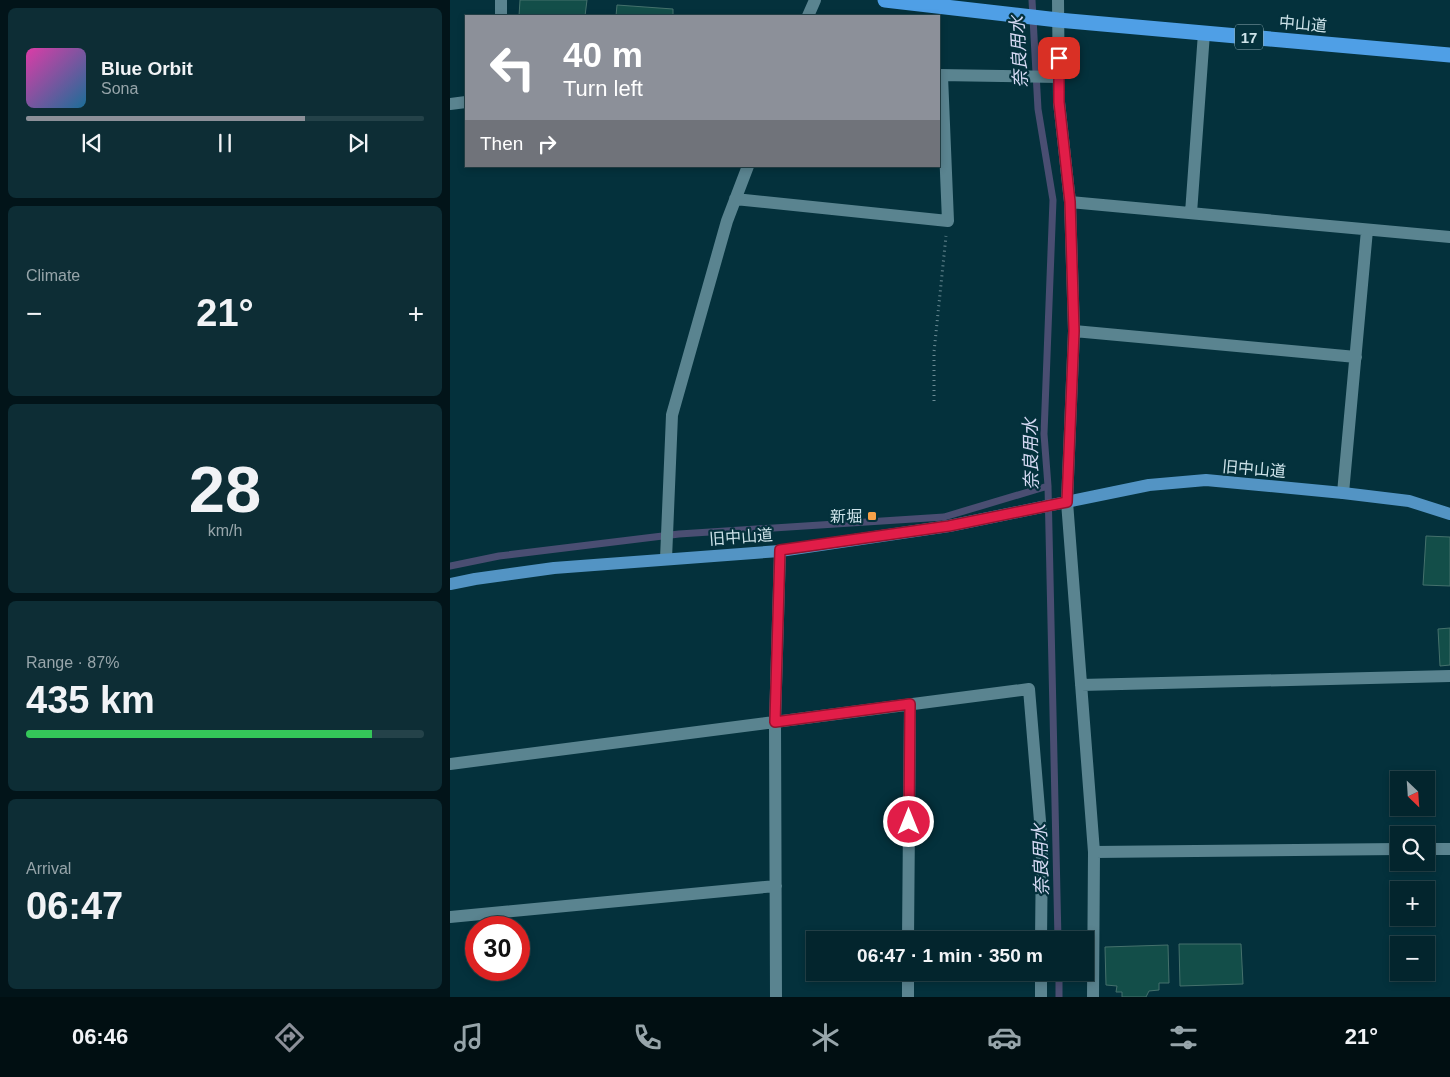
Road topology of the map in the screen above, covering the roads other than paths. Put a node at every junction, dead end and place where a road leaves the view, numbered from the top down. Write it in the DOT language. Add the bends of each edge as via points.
graph roads {
  1 [pos="500,0"];
  2 [pos="815,0"];
  3 [pos="885,0"];
  4 [pos="1058,0"];
  5 [pos="500,15"];
  6 [pos="808,15"];
  7 [pos="1053,20"];
  8 [pos="1204,33"];
  9 [pos="1450,55"];
  10 [pos="940,75"];
  11 [pos="1059,77"];
  12 [pos="465,102"];
  13 [pos="450,104"];
  14 [pos="748,167"];
  15 [pos="735,199"];
  16 [pos="1070,202"];
  17 [pos="1192,214"];
  18 [pos="1367,230"];
  19 [pos="1450,237"];
  20 [pos="1074,331"];
  21 [pos="1356,356"];
  22 [pos="1343,493"];
  23 [pos="1061,503"];
  24 [pos="1450,514"];
  25 [pos="780,550"];
  26 [pos="666,559"];
  27 [pos="450,584"];
  28 [pos="1450,676"];
  29 [pos="1081,685"];
  30 [pos="910,704"];
  31 [pos="775,722"];
  32 [pos="450,764"];
  33 [pos="1435,849"];
  34 [pos="1450,849"];
  35 [pos="1390,850"];
  36 [pos="1094,852"];
  37 [pos="776,886"];
  38 [pos="450,917"];
  39 [pos="908,931"];
  40 [pos="1042,931"];
  41 [pos="908,981"];
  42 [pos="1041,981"];
  43 [pos="776,997"];
  44 [pos="908,997"];
  45 [pos="1041,997"];
  46 [pos="1093,997"];
  1 -- 5 [label="street"];
  2 -- 6 [label="street"];
  3 -- 7 [label="highway, 中山道 / 17"];
  4 -- 7 [label="street"];
  7 -- 8 [label="highway, 中山道 / 17"];
  7 -- 11 [label="street"];
  8 -- 9 [label="highway, 中山道 / 17"];
  8 -- 17 [label="street"];
  10 -- 11 [label="street"];
  10 -- 15 [label="street" via="948,221"];
  11 -- 16 [label="street"];
  12 -- 13 [label="street"];
  14 -- 15 [label="street"];
  15 -- 26 [label="street" via="726,220 672,415"];
  16 -- 17 [label="street"];
  16 -- 20 [label="street"];
  17 -- 18 [label="street"];
  18 -- 19 [label="street"];
  18 -- 21 [label="street"];
  20 -- 21 [label="street"];
  20 -- 23 [label="street"];
  21 -- 22 [label="street"];
  22 -- 23 [label="main road, 旧中山道" via="1206,480 1149,485"];
  22 -- 24 [label="main road, 旧中山道" via="1409,501"];
  23 -- 25 [label="main road, 旧中山道" via="949,526"];
  23 -- 29 [label="street"];
  25 -- 26 [label="main road, 旧中山道"];
  25 -- 31 [label="street"];
  26 -- 27 [label="main road, 旧中山道" via="554,568"];
  28 -- 29 [label="street"];
  29 -- 36 [label="street"];
  30 -- 31 [label="street"];
  30 -- 39 [label="street"];
  30 -- 40 [label="street" via="1029,689 1042,845"];
  31 -- 32 [label="street"];
  31 -- 37 [label="street"];
  33 -- 34 [label="street"];
  35 -- 36 [label="street"];
  36 -- 46 [label="street"];
  37 -- 38 [label="street"];
  37 -- 43 [label="street"];
  41 -- 44 [label="street"];
  42 -- 45 [label="street"];
}
